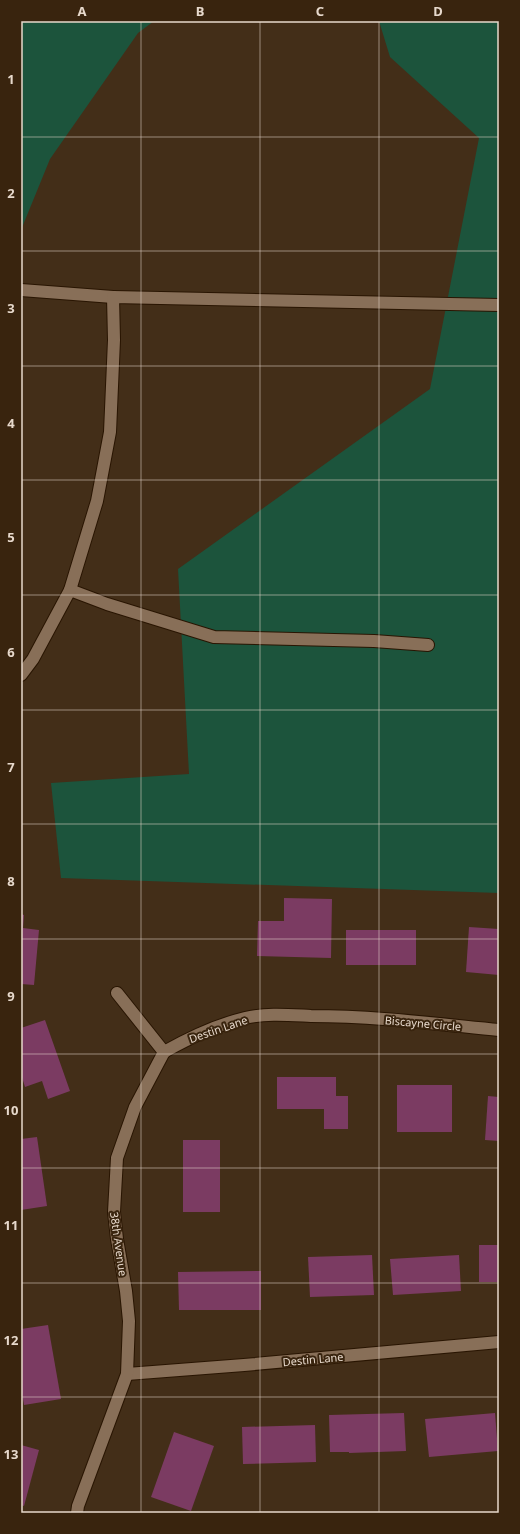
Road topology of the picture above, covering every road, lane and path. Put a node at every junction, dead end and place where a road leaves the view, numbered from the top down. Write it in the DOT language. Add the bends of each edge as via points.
graph roads {
  1 [pos="21,290"];
  2 [pos="113,297"];
  3 [pos="499,305"];
  4 [pos="70,590"];
  5 [pos="428,645"];
  6 [pos="21,675"];
  7 [pos="117,993"];
  8 [pos="347,1017"];
  9 [pos="499,1030"];
  10 [pos="164,1052"];
  11 [pos="499,1342"];
  12 [pos="127,1374"];
  13 [pos="77,1513"];
  1 -- 2 [label="street"];
  2 -- 3 [label="street"];
  2 -- 4 [label="street" via="110,432 97,501"];
  4 -- 5 [label="street" via="214,637"];
  4 -- 6 [label="street" via="33,659"];
  7 -- 10 [label="street"];
  8 -- 9 [label="street, Biscayne Circle"];
  8 -- 10 [label="street, Destin Lane" via="271,1015 245,1018 195,1035"];
  10 -- 12 [label="street, 38th Avenue" via="135,1107 117,1158 114,1212 129,1321"];
  11 -- 12 [label="street, Destin Lane" via="244,1366"];
  12 -- 13 [label="street, 38th Avenue"];
}
